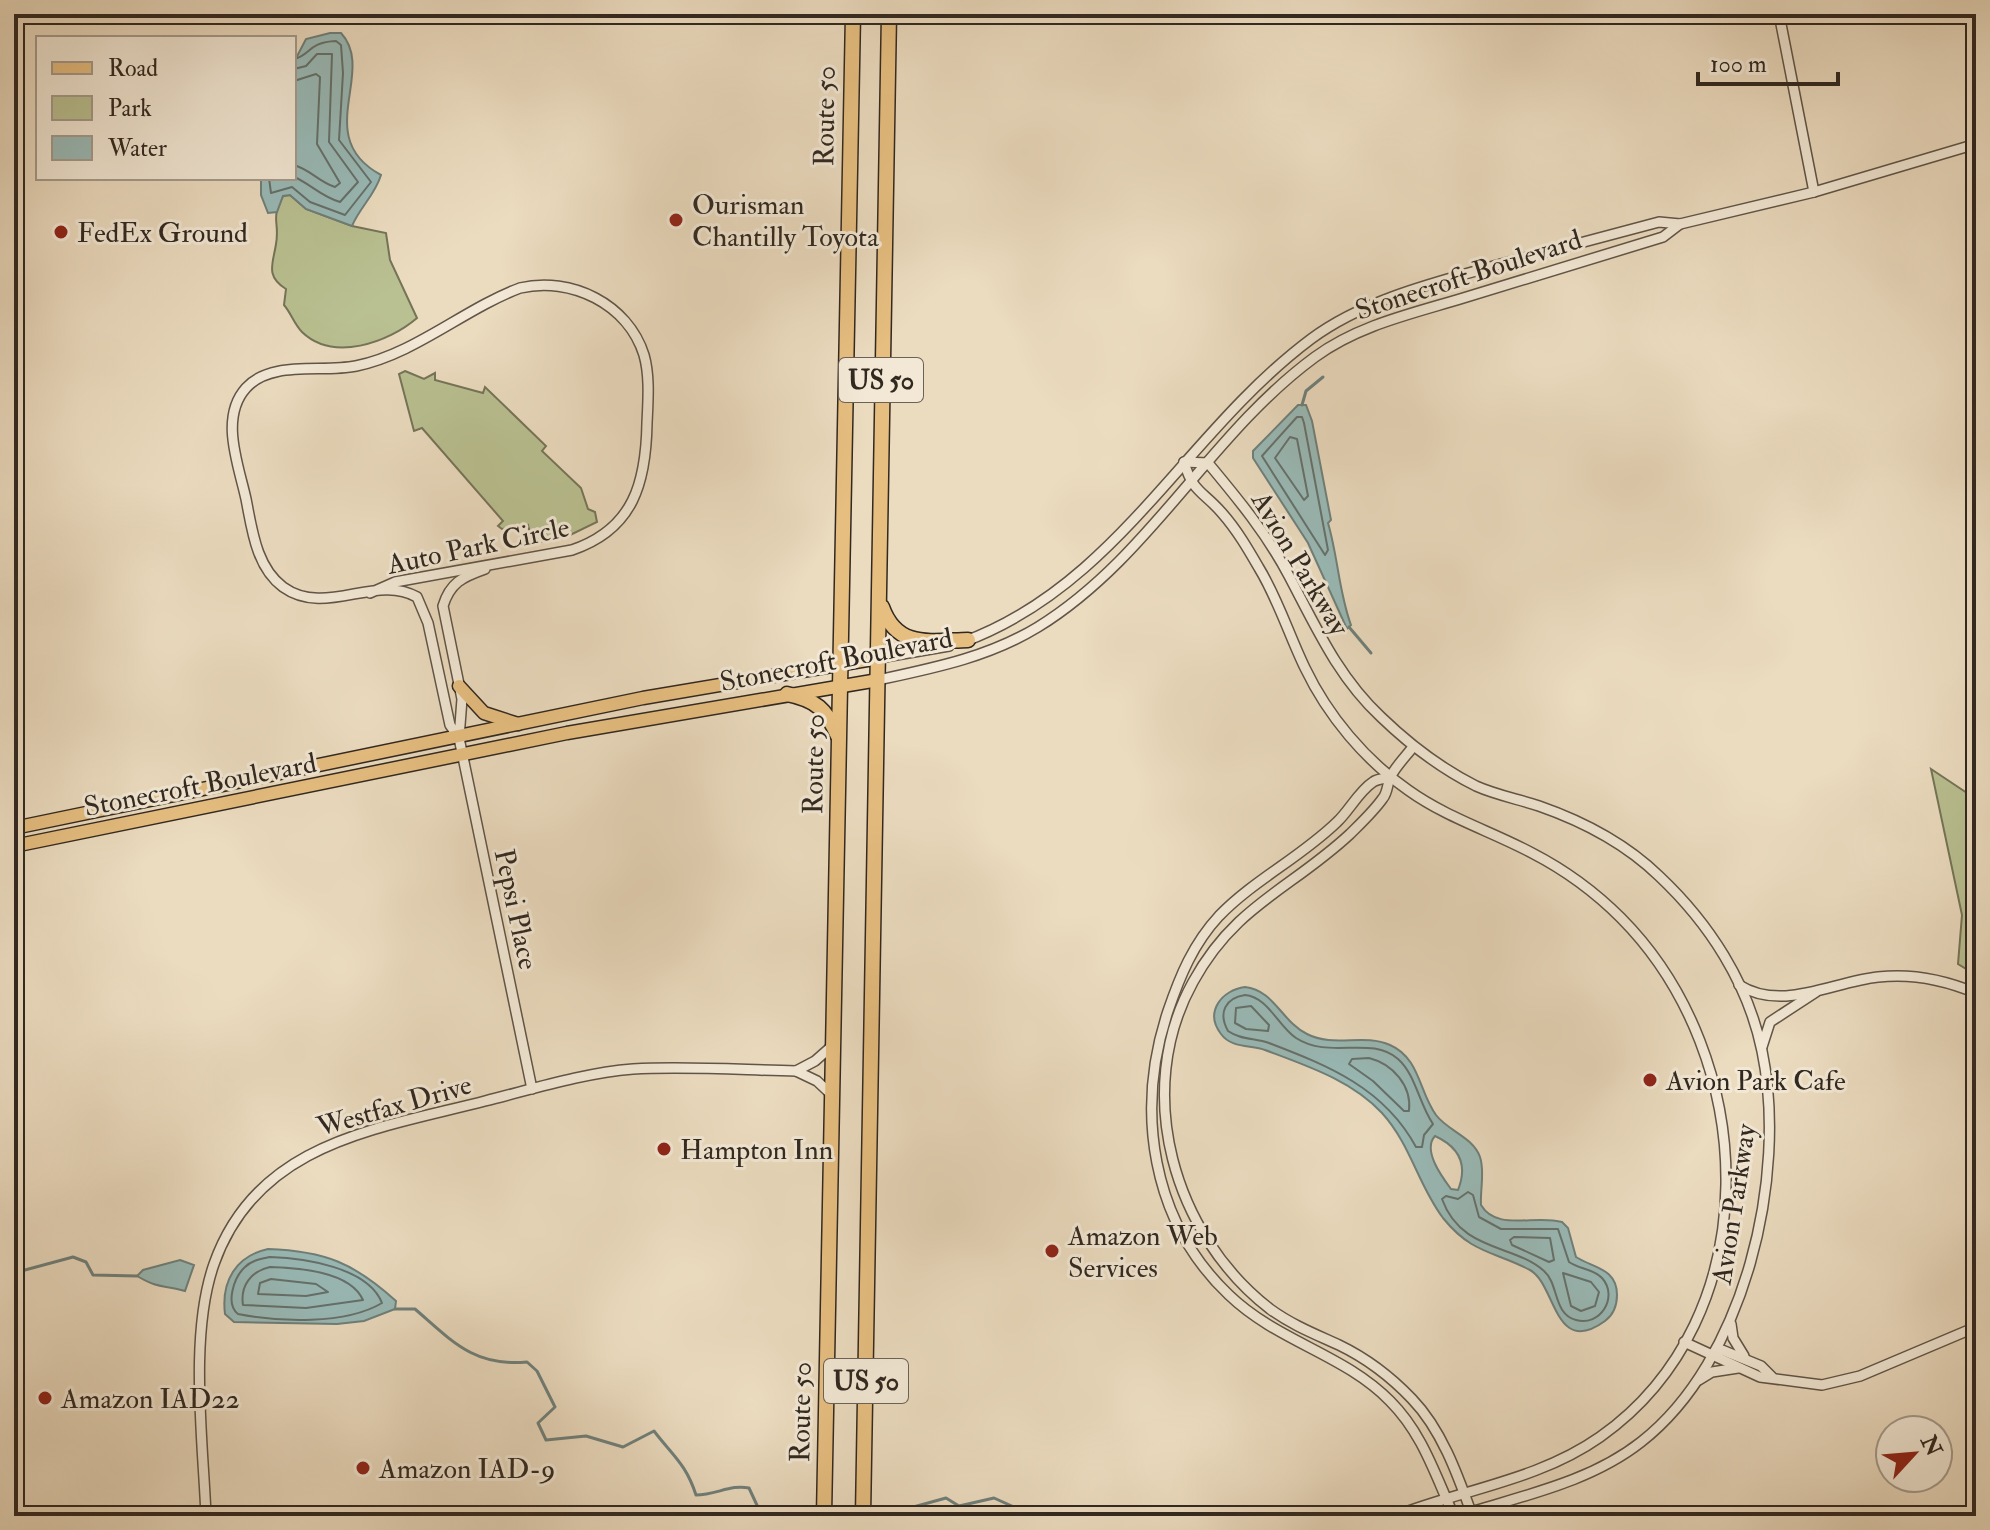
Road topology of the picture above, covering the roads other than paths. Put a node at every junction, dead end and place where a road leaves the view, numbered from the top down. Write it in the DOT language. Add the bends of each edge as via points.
graph roads {
  1 [pos="853,14"];
  2 [pos="889,14"];
  3 [pos="1779,14"];
  4 [pos="1976,144"];
  5 [pos="1814,192"];
  6 [pos="1680,224"];
  7 [pos="1184,462"];
  8 [pos="1208,463"];
  9 [pos="1190,484"];
  10 [pos="486,568"];
  11 [pos="370,593"];
  12 [pos="880,601"];
  13 [pos="968,640"];
  14 [pos="879,658"];
  15 [pos="842,662"];
  16 [pos="878,680"];
  17 [pos="841,685"];
  18 [pos="459,686"];
  19 [pos="787,694"];
  20 [pos="522,724"];
  21 [pos="459,738"];
  22 [pos="840,740"];
  23 [pos="1413,747"];
  24 [pos="463,755"];
  25 [pos="1390,777"];
  26 [pos="14,828"];
  27 [pos="14,846"];
  28 [pos="1739,985"];
  29 [pos="1819,991"];
  30 [pos="1976,993"];
  31 [pos="834,1044"];
  32 [pos="1762,1049"];
  33 [pos="796,1071"];
  34 [pos="532,1089"];
  35 [pos="834,1097"];
  36 [pos="1731,1324"];
  37 [pos="1976,1327"];
  38 [pos="1684,1342"];
  39 [pos="1714,1353"];
  40 [pos="1750,1361"];
  41 [pos="1740,1368"];
  42 [pos="1772,1377"];
  43 [pos="1696,1382"];
  44 [pos="1464,1493"];
  45 [pos="1446,1499"];
  46 [pos="1471,1512"];
  47 [pos="206,1516"];
  48 [pos="824,1516"];
  49 [pos="863,1516"];
  50 [pos="1395,1516"];
  51 [pos="1456,1516"];
  1 -- 15 [label="highway, Route 50 / US 50"];
  2 -- 12 [label="highway, US 50"];
  3 -- 5 [label="street"];
  4 -- 5 [label="street, Stonecroft Boulevard"];
  5 -- 6 [label="street, Stonecroft Boulevard"];
  6 -- 7 [label="street, Stonecroft Boulevard" via="1659,222 1426,285 1341,320 1289,357"];
  6 -- 8 [label="street, Stonecroft Boulevard" via="1663,237 1368,327 1299,370"];
  7 -- 8 [label="street"];
  7 -- 9 [label="street"];
  7 -- 13 [label="street, Stonecroft Boulevard" via="1092,565 1032,609"];
  8 -- 9 [label="street, Stonecroft Boulevard"];
  8 -- 23 [label="street, Avion Parkway" via="1271,545 1349,683"];
  9 -- 16 [label="street, Stonecroft Boulevard" via="1097,584 1037,628 977,656"];
  9 -- 25 [label="street, Avion Parkway" via="1247,546 1331,712"];
  10 -- 11 [label="street, Auto Park Circle" via="395,582"];
  10 -- 11 [label="street, Auto Park Circle" via="593,541 618,521 639,489 647,447 645,359 630,328 588,294 545,284 520,288 360,365 272,372 244,389 234,410 233,440 266,569 304,598 332,600"];
  10 -- 18 [label="street" via="457,581 443,606"];
  11 -- 21 [label="street, Auto Park Circle" via="398,590 422,603 450,725"];
  12 -- 13 [label="highway" via="893,631 906,638"];
  12 -- 14 [label="highway, US 50"];
  13 -- 14 [label="street, Stonecroft Boulevard"];
  14 -- 15 [label="main road, Stonecroft Boulevard"];
  14 -- 16 [label="highway, US 50"];
  15 -- 17 [label="highway, Route 50 / US 50"];
  15 -- 20 [label="main road, Stonecroft Boulevard"];
  16 -- 17 [label="main road, Stonecroft Boulevard"];
  16 -- 49 [label="highway, US 50"];
  17 -- 19 [label="main road, Stonecroft Boulevard"];
  17 -- 22 [label="highway, Route 50 / US 50"];
  18 -- 20 [label="main road" via="484,713"];
  18 -- 21 [label="street"];
  19 -- 22 [label="highway" via="824,708"];
  19 -- 24 [label="main road, Stonecroft Boulevard"];
  20 -- 21 [label="main road, Stonecroft Boulevard"];
  21 -- 24 [label="street, Pepsi Place"];
  21 -- 26 [label="main road, Stonecroft Boulevard"];
  22 -- 31 [label="highway, Route 50 / US 50"];
  23 -- 25 [label="street"];
  23 -- 28 [label="street, Avion Parkway" via="1476,785 1562,815 1636,856 1689,906"];
  24 -- 27 [label="main road, Stonecroft Boulevard"];
  24 -- 34 [label="street, Pepsi Place"];
  25 -- 38 [label="street, Avion Parkway" via="1435,808 1534,853 1580,883 1640,939 1685,1006 1714,1081 1726,1160 1719,1258"];
  25 -- 44 [label="street" via="1386,796 1350,834 1258,903 1217,944 1192,984 1175,1030 1164,1086 1165,1120 1188,1204 1226,1266 1272,1310 1360,1357 1414,1401 1439,1437"];
  25 -- 45 [label="street" via="1373,781 1325,832 1242,893 1196,946 1180,973 1159,1038 1150,1086 1150,1138 1165,1196 1202,1264 1262,1322 1360,1374 1388,1398 1422,1443"];
  28 -- 29 [label="street" via="1761,997"];
  28 -- 32 [label="street, Avion Parkway"];
  29 -- 30 [label="street" via="1892,976 1931,979"];
  29 -- 32 [label="street" via="1770,1022"];
  31 -- 33 [label="street"];
  31 -- 35 [label="highway, Route 50 / US 50"];
  32 -- 36 [label="street, Avion Parkway" via="1770,1113 1767,1168 1751,1261"];
  33 -- 34 [label="street, Westfax Drive" via="631,1069"];
  33 -- 35 [label="street"];
  34 -- 47 [label="street, Westfax Drive" via="337,1140 278,1174 244,1209 215,1261 201,1320"];
  35 -- 48 [label="highway, Route 50 / US 50"];
  36 -- 39 [label="street, Avion Parkway"];
  36 -- 40 [label="street" via="1739,1351"];
  37 -- 42 [label="street" via="1841,1381 1809,1385"];
  38 -- 39 [label="street"];
  38 -- 44 [label="street, Avion Parkway" via="1658,1381 1599,1437 1562,1461"];
  39 -- 40 [label="street" via="1722,1350"];
  39 -- 41 [label="street"];
  39 -- 43 [label="street, Avion Parkway"];
  40 -- 42 [label="street"];
  41 -- 42 [label="street"];
  41 -- 43 [label="street" via="1712,1372"];
  43 -- 46 [label="street, Avion Parkway" via="1660,1426 1616,1460"];
  44 -- 45 [label="street, Avion Parkway"];
  44 -- 46 [label="street"];
  45 -- 50 [label="street, Avion Parkway"];
  45 -- 51 [label="street"];
  46 -- 51 [label="street, Avion Parkway"];
}
